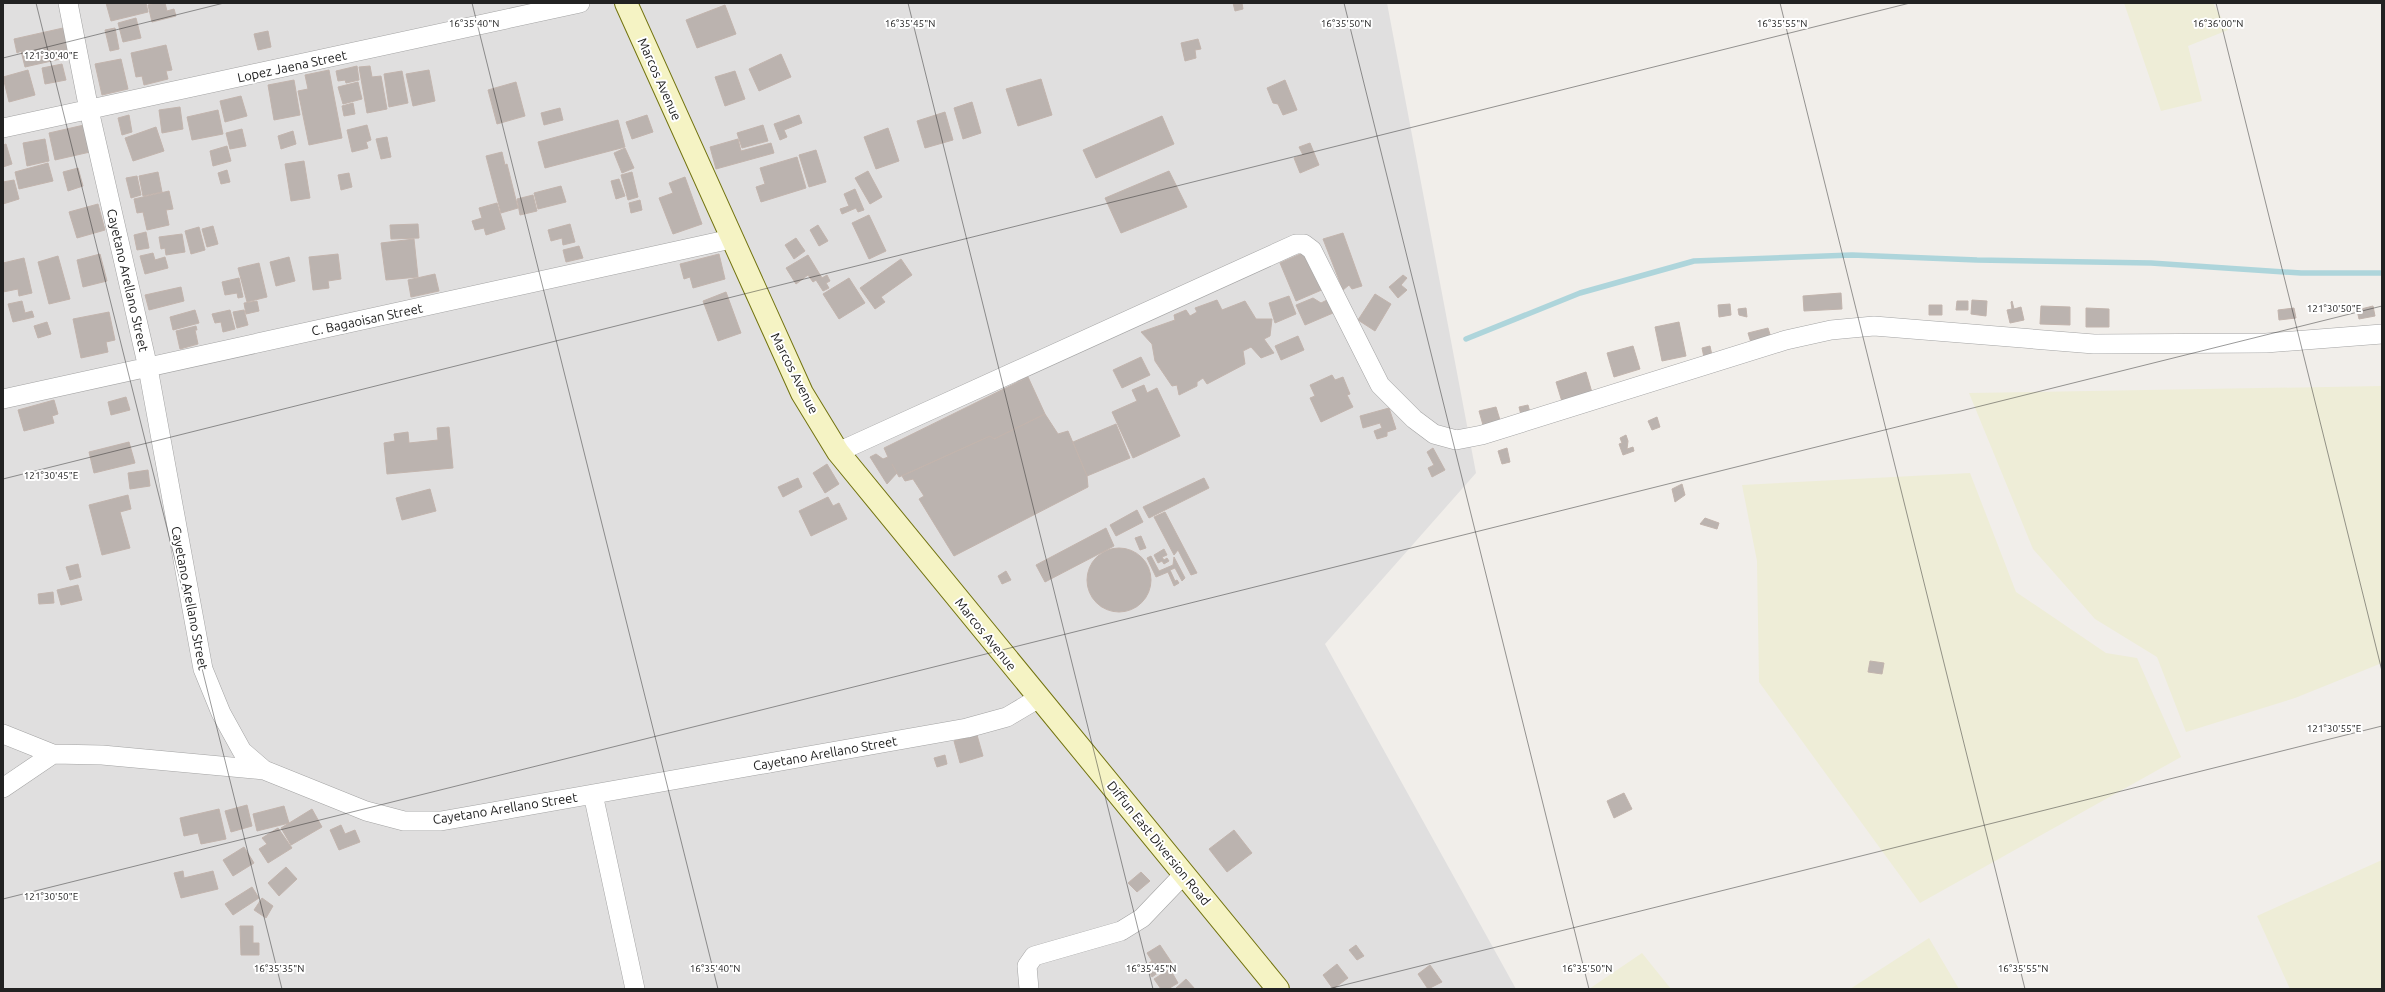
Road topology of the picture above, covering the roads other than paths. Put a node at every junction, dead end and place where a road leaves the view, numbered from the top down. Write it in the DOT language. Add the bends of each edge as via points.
graph roads {
  1 [pos="68,3"];
  2 [pos="580,3"];
  3 [pos="626,3"];
  4 [pos="88,110"];
  5 [pos="3,128"];
  6 [pos="731,239"];
  7 [pos="2382,334"];
  8 [pos="148,368"];
  9 [pos="3,399"];
  10 [pos="838,452"];
  11 [pos="1039,698"];
  12 [pos="3,734"];
  13 [pos="53,754"];
  14 [pos="264,770"];
  15 [pos="3,788"];
  16 [pos="593,794"];
  17 [pos="1184,874"];
  18 [pos="635,989"];
  19 [pos="1029,989"];
  20 [pos="1278,989"];
  1 -- 4 [label="street, Cayetano Arellano Street"];
  2 -- 4 [label="street, Lopez Jaena Street"];
  3 -- 6 [label="main road, Marcos Avenue"];
  4 -- 5 [label="street, Lopez Jaena Street"];
  4 -- 8 [label="street, Cayetano Arellano Street"];
  6 -- 8 [label="street, C. Bagaoisan Street"];
  6 -- 10 [label="main road, Marcos Avenue" via="802,393"];
  7 -- 10 [label="street" via="2266,343 2094,344 1874,326 1831,330 1786,340 1482,435 1456,440 1434,434 1414,419 1380,385 1312,250 1304,244 1296,244"];
  8 -- 9 [label="street, C. Bagaoisan Street"];
  8 -- 14 [label="street, Cayetano Arellano Street" via="203,669 220,713 242,751"];
  10 -- 11 [label="main road, Marcos Avenue"];
  11 -- 16 [label="street, Cayetano Arellano Street" via="1007,717 966,728"];
  11 -- 17 [label="main road, Diffun East Diversion Road"];
  12 -- 13 [label="street"];
  13 -- 14 [label="street" via="102,755"];
  13 -- 15 [label="street"];
  14 -- 16 [label="street, Cayetano Arellano Street" via="366,811 404,821 441,821"];
  16 -- 18 [label="street"];
  17 -- 19 [label="street" via="1142,918 1121,931 1034,956 1027,966"];
  17 -- 20 [label="main road, Diffun East Diversion Road"];
}
